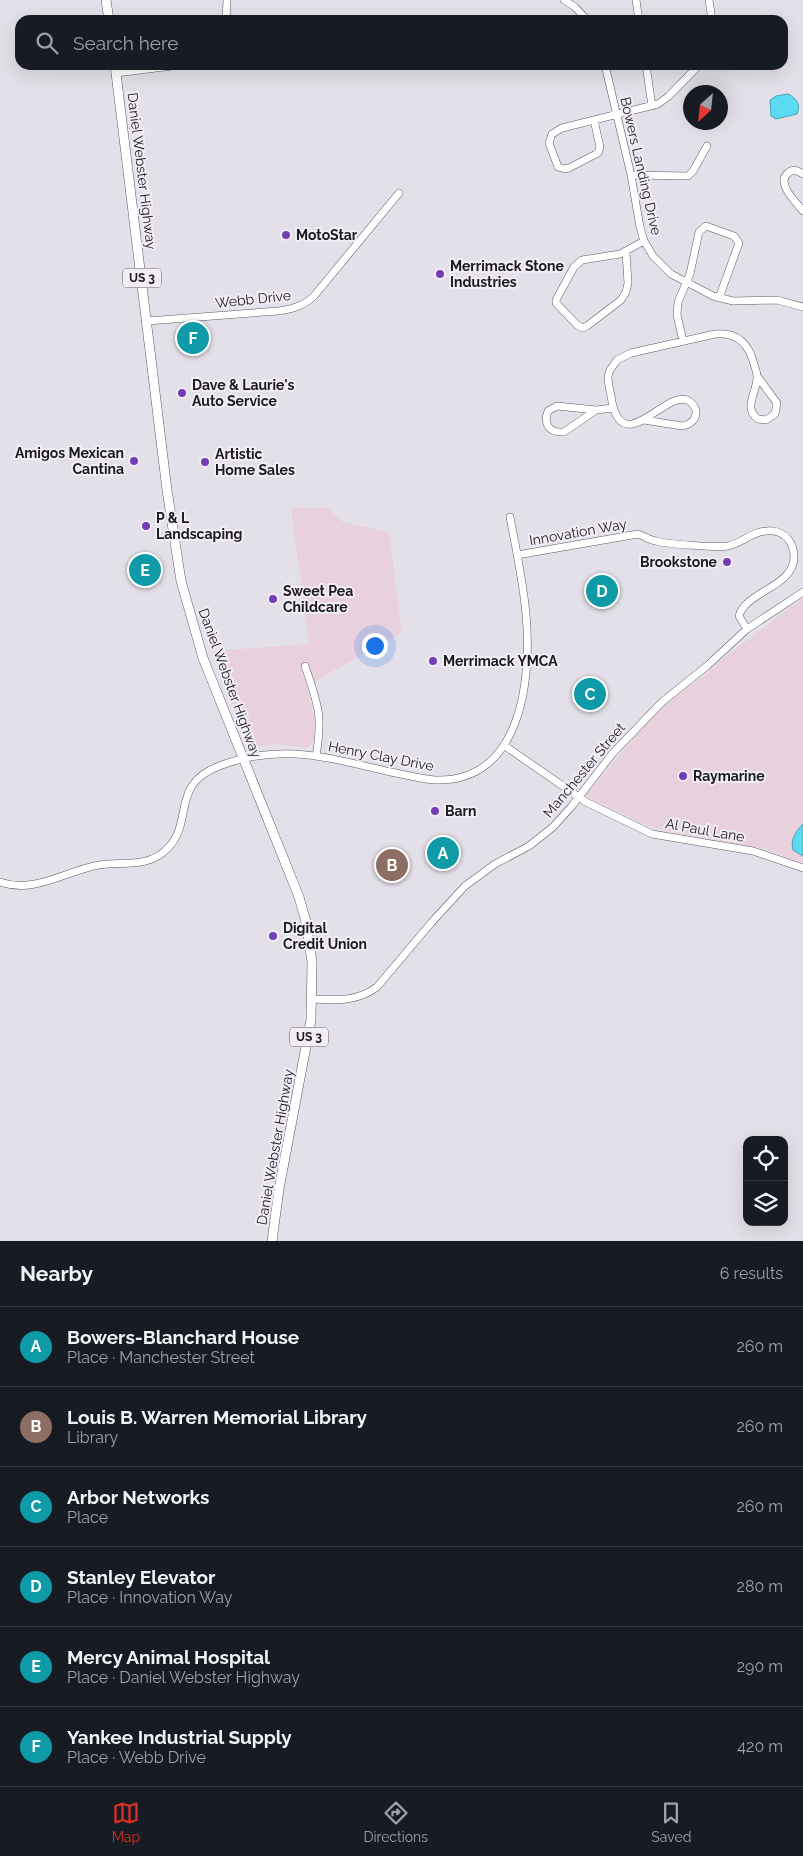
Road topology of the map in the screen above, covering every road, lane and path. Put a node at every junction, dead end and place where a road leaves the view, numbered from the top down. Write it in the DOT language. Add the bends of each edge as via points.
graph roads {
  1 [pos="106,0"];
  2 [pos="227,0"];
  3 [pos="564,0"];
  4 [pos="636,0"];
  5 [pos="709,0"];
  6 [pos="108,15"];
  7 [pos="226,15"];
  8 [pos="582,15"];
  9 [pos="638,15"];
  10 [pos="711,15"];
  11 [pos="117,70"];
  12 [pos="606,70"];
  13 [pos="647,70"];
  14 [pos="694,70"];
  15 [pos="652,106"];
  16 [pos="616,114"];
  17 [pos="594,120"];
  18 [pos="708,146"];
  19 [pos="803,174"];
  20 [pos="631,175"];
  21 [pos="399,193"];
  22 [pos="803,211"];
  23 [pos="644,241"];
  24 [pos="626,252"];
  25 [pos="686,283"];
  26 [pos="719,298"];
  27 [pos="803,307"];
  28 [pos="147,321"];
  29 [pos="683,341"];
  30 [pos="757,376"];
  31 [pos="613,408"];
  32 [pos="596,410"];
  33 [pos="644,420"];
  34 [pos="510,517"];
  35 [pos="517,555"];
  36 [pos="803,592"];
  37 [pos="747,630"];
  38 [pos="305,666"];
  39 [pos="505,746"];
  40 [pos="316,756"];
  41 [pos="243,758"];
  42 [pos="578,797"];
  43 [pos="803,868"];
  44 [pos="0,882"];
  45 [pos="312,999"];
  46 [pos="272,1241"];
  1 -- 6 [label="main road"];
  2 -- 7 [label="street"];
  3 -- 8 [label="street"];
  4 -- 9 [label="street"];
  5 -- 10 [label="street"];
  11 -- 28 [label="main road, Daniel Webster Highway / US 3"];
  12 -- 16 [label="street, Bowers Landing Drive"];
  13 -- 15 [label="street"];
  14 -- 15 [label="street" via="669,96"];
  15 -- 16 [label="street"];
  16 -- 17 [label="street"];
  16 -- 20 [label="street, Bowers Landing Drive"];
  17 -- 17 [label="street" via="562,128 552,134 548,143 558,167 565,170 598,153 600,147"];
  18 -- 20 [label="street" via="688,176"];
  19 -- 22 [label="street" via="797,170 790,171 784,179 785,188"];
  20 -- 23 [label="street, Bowers Landing Drive"];
  21 -- 28 [label="street, Webb Drive" via="320,290 303,305 289,310"];
  23 -- 24 [label="street"];
  23 -- 25 [label="street, Bowers Landing Drive" via="660,265"];
  24 -- 24 [label="street" via="587,258 574,267 556,303 577,325 587,326 624,297 628,283"];
  25 -- 26 [label="street, Bowers Landing Drive"];
  25 -- 26 [label="street" via="701,228 710,226 734,236 739,246"];
  25 -- 29 [label="street" via="678,307"];
  26 -- 27 [label="street, Bowers Landing Drive" via="733,301 776,300"];
  28 -- 41 [label="main road, Daniel Webster Highway / US 3" via="181,581 200,650"];
  29 -- 30 [label="street" via="719,334 736,337 748,348"];
  29 -- 31 [label="street" via="631,353 617,360 608,376"];
  30 -- 30 [label="street" via="777,403 775,414 766,420 756,418 750,409"];
  31 -- 32 [label="street"];
  31 -- 33 [label="street" via="620,421 627,424"];
  32 -- 32 [label="street" via="564,432 552,430 546,424 548,411 557,406"];
  33 -- 33 [label="street" via="678,400 692,403 696,411 694,420 682,426"];
  34 -- 35 [label="street, Henry Clay Drive"];
  35 -- 37 [label="street, Innovation Way" via="638,534 655,541 729,546 765,531 778,532 788,539 794,560 785,577 743,608 739,616"];
  35 -- 39 [label="street, Henry Clay Drive" via="528,652 521,703"];
  36 -- 37 [label="street, Manchester Street"];
  37 -- 42 [label="street, Manchester Street" via="648,715"];
  38 -- 40 [label="street" via="320,714"];
  39 -- 40 [label="street, Henry Clay Drive" via="485,766 448,780 422,778"];
  39 -- 42 [label="street"];
  40 -- 41 [label="street, Henry Clay Drive" via="274,753"];
  41 -- 44 [label="street, Henry Clay Drive" via="218,767 196,782 187,795 174,840 156,858 140,864 98,865 44,883 24,886"];
  41 -- 45 [label="main road, Daniel Webster Highway / US 3" via="303,911 312,962"];
  42 -- 43 [label="street, Al Paul Lane" via="652,834 753,851"];
  42 -- 45 [label="street, Manchester Street" via="545,835 465,886 377,987 355,998"];
  45 -- 46 [label="main road, Daniel Webster Highway / US 3" via="307,1048 284,1159"];
}
